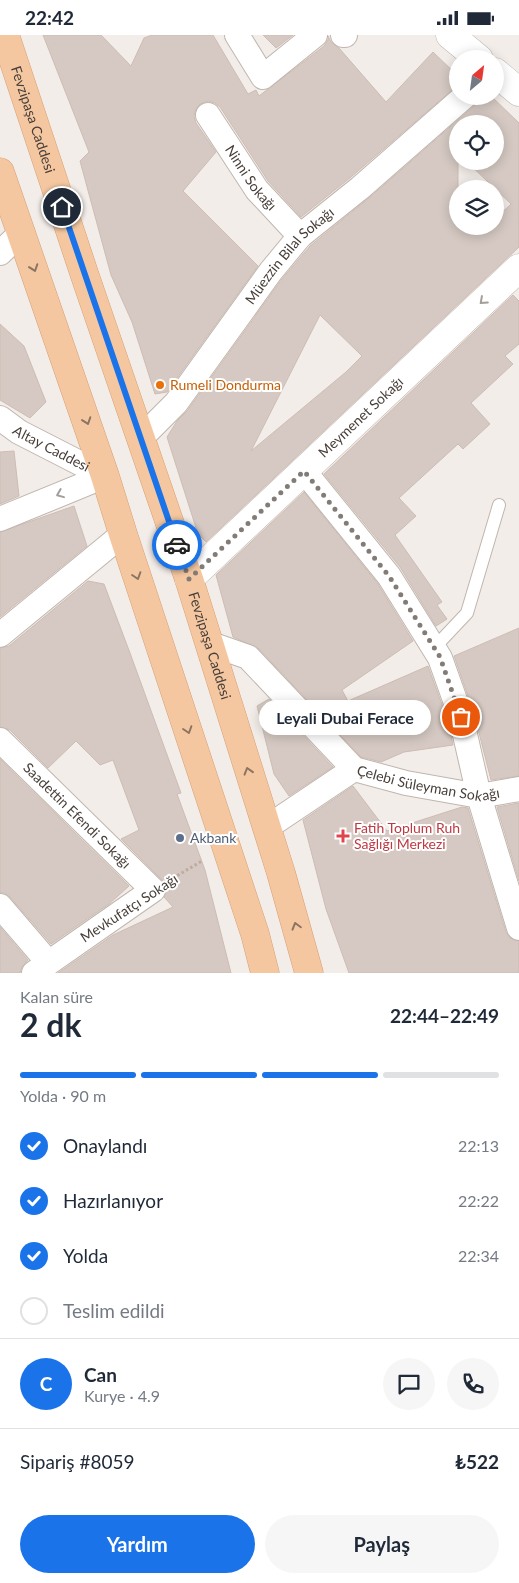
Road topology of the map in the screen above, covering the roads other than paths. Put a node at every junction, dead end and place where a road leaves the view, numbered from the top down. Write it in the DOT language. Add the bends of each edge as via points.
graph roads {
  1 [pos="5,35"];
  2 [pos="237,35"];
  3 [pos="315,35"];
  4 [pos="450,35"];
  5 [pos="468,50"];
  6 [pos="504,80"];
  7 [pos="519,93"];
  8 [pos="455,105"];
  9 [pos="208,115"];
  10 [pos="0,172"];
  11 [pos="22,232"];
  12 [pos="300,236"];
  13 [pos="0,253"];
  14 [pos="516,277"];
  15 [pos="0,418"];
  16 [pos="141,438"];
  17 [pos="304,471"];
  18 [pos="105,476"];
  19 [pos="499,505"];
  20 [pos="0,519"];
  21 [pos="123,534"];
  22 [pos="189,579"];
  23 [pos="0,635"];
  24 [pos="208,643"];
  25 [pos="434,648"];
  26 [pos="0,740"];
  27 [pos="354,769"];
  28 [pos="519,789"];
  29 [pos="479,796"];
  30 [pos="266,828"];
  31 [pos="153,890"];
  32 [pos="0,906"];
  33 [pos="519,928"];
  34 [pos="41,967"];
  35 [pos="265,973"];
  36 [pos="310,973"];
  1 -- 16 [label="main road, Fevzipaşa Caddesi"];
  2 -- 3 [label="street" via="263,77"];
  4 -- 5 [label="street"];
  6 -- 7 [label="street"];
  8 -- 12 [label="street, Müezzin Bilal Sokağı"];
  9 -- 12 [label="street, Ninni Sokağı" via="257,190"];
  10 -- 11 [label="main road"];
  11 -- 13 [label="street"];
  11 -- 18 [label="main road, one-way"];
  12 -- 16 [label="street, Müezzin Bilal Sokağı" via="176,403"];
  14 -- 17 [label="street, Meymenet Sokağı, one-way" via="442,339"];
  15 -- 18 [label="street, Altay Caddesi"];
  16 -- 22 [label="main road, Fevzipaşa Caddesi"];
  17 -- 22 [label="street, Meymenet Sokağı"];
  17 -- 25 [label="street" via="389,576"];
  18 -- 20 [label="street, one-way"];
  18 -- 21 [label="main road"];
  19 -- 25 [label="lane" via="467,613"];
  21 -- 23 [label="street"];
  21 -- 35 [label="main road, one-way" via="256,934"];
  22 -- 24 [label="main road, Fevzipaşa Caddesi"];
  24 -- 27 [label="street" via="248,657"];
  30 -- 24 [label="main road, Fevzipaşa Caddesi, one-way"];
  25 -- 29 [label="street" via="461,717"];
  26 -- 31 [label="street, Saadettin Efendi Sokağı"];
  27 -- 29 [label="street, Çelebi Süleyman Sokağı" via="406,783"];
  27 -- 30 [label="street, Çelebi Süleyman Sokağı"];
  28 -- 29 [label="street, Çelebi Süleyman Sokağı"];
  29 -- 33 [label="street"];
  36 -- 30 [label="main road, Fevzipaşa Caddesi, one-way"];
  31 -- 34 [label="street, Mevkufatçı Sokağı"];
  32 -- 34 [label="street"];
}
